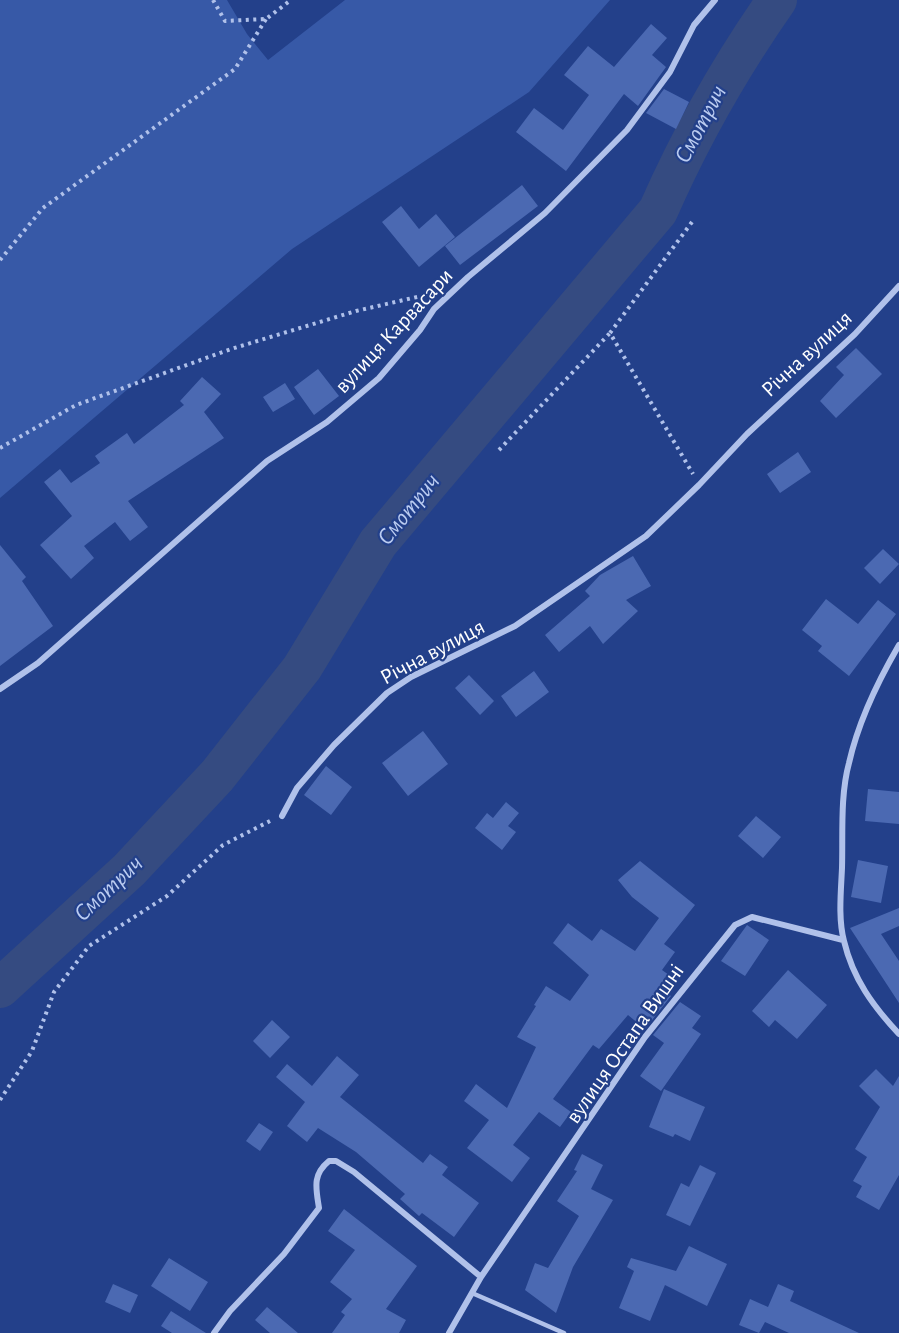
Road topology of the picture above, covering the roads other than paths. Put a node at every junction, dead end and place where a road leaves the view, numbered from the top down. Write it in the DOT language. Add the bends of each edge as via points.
graph roads {
  1 [pos="715,0"];
  2 [pos="899,286"];
  3 [pos="899,645"];
  4 [pos="0,689"];
  5 [pos="282,816"];
  6 [pos="843,940"];
  7 [pos="899,1034"];
  8 [pos="481,1277"];
  9 [pos="472,1293"];
  10 [pos="214,1333"];
  11 [pos="449,1333"];
  12 [pos="564,1333"];
  1 -- 4 [label="street, вулиця Карвасари" via="694,25 670,72 627,130 545,213 434,309 379,378 358,398 267,461 38,663"];
  2 -- 5 [label="street, Річна вулиця" via="855,334 747,434 646,536 515,626 411,677 387,693 297,788"];
  3 -- 6 [label="street" via="886,667 848,763 843,808"];
  6 -- 7 [label="street" via="860,986"];
  6 -- 8 [label="street, вулиця Остапа Вишні" via="752,917 735,925 645,1037"];
  8 -- 9 [label="street, вулиця Остапа Вишні"];
  8 -- 10 [label="street" via="354,1172 329,1161 317,1174 314,1186 319,1208"];
  9 -- 11 [label="street, вулиця Остапа Вишні"];
  9 -- 12 [label="lane"];
}
